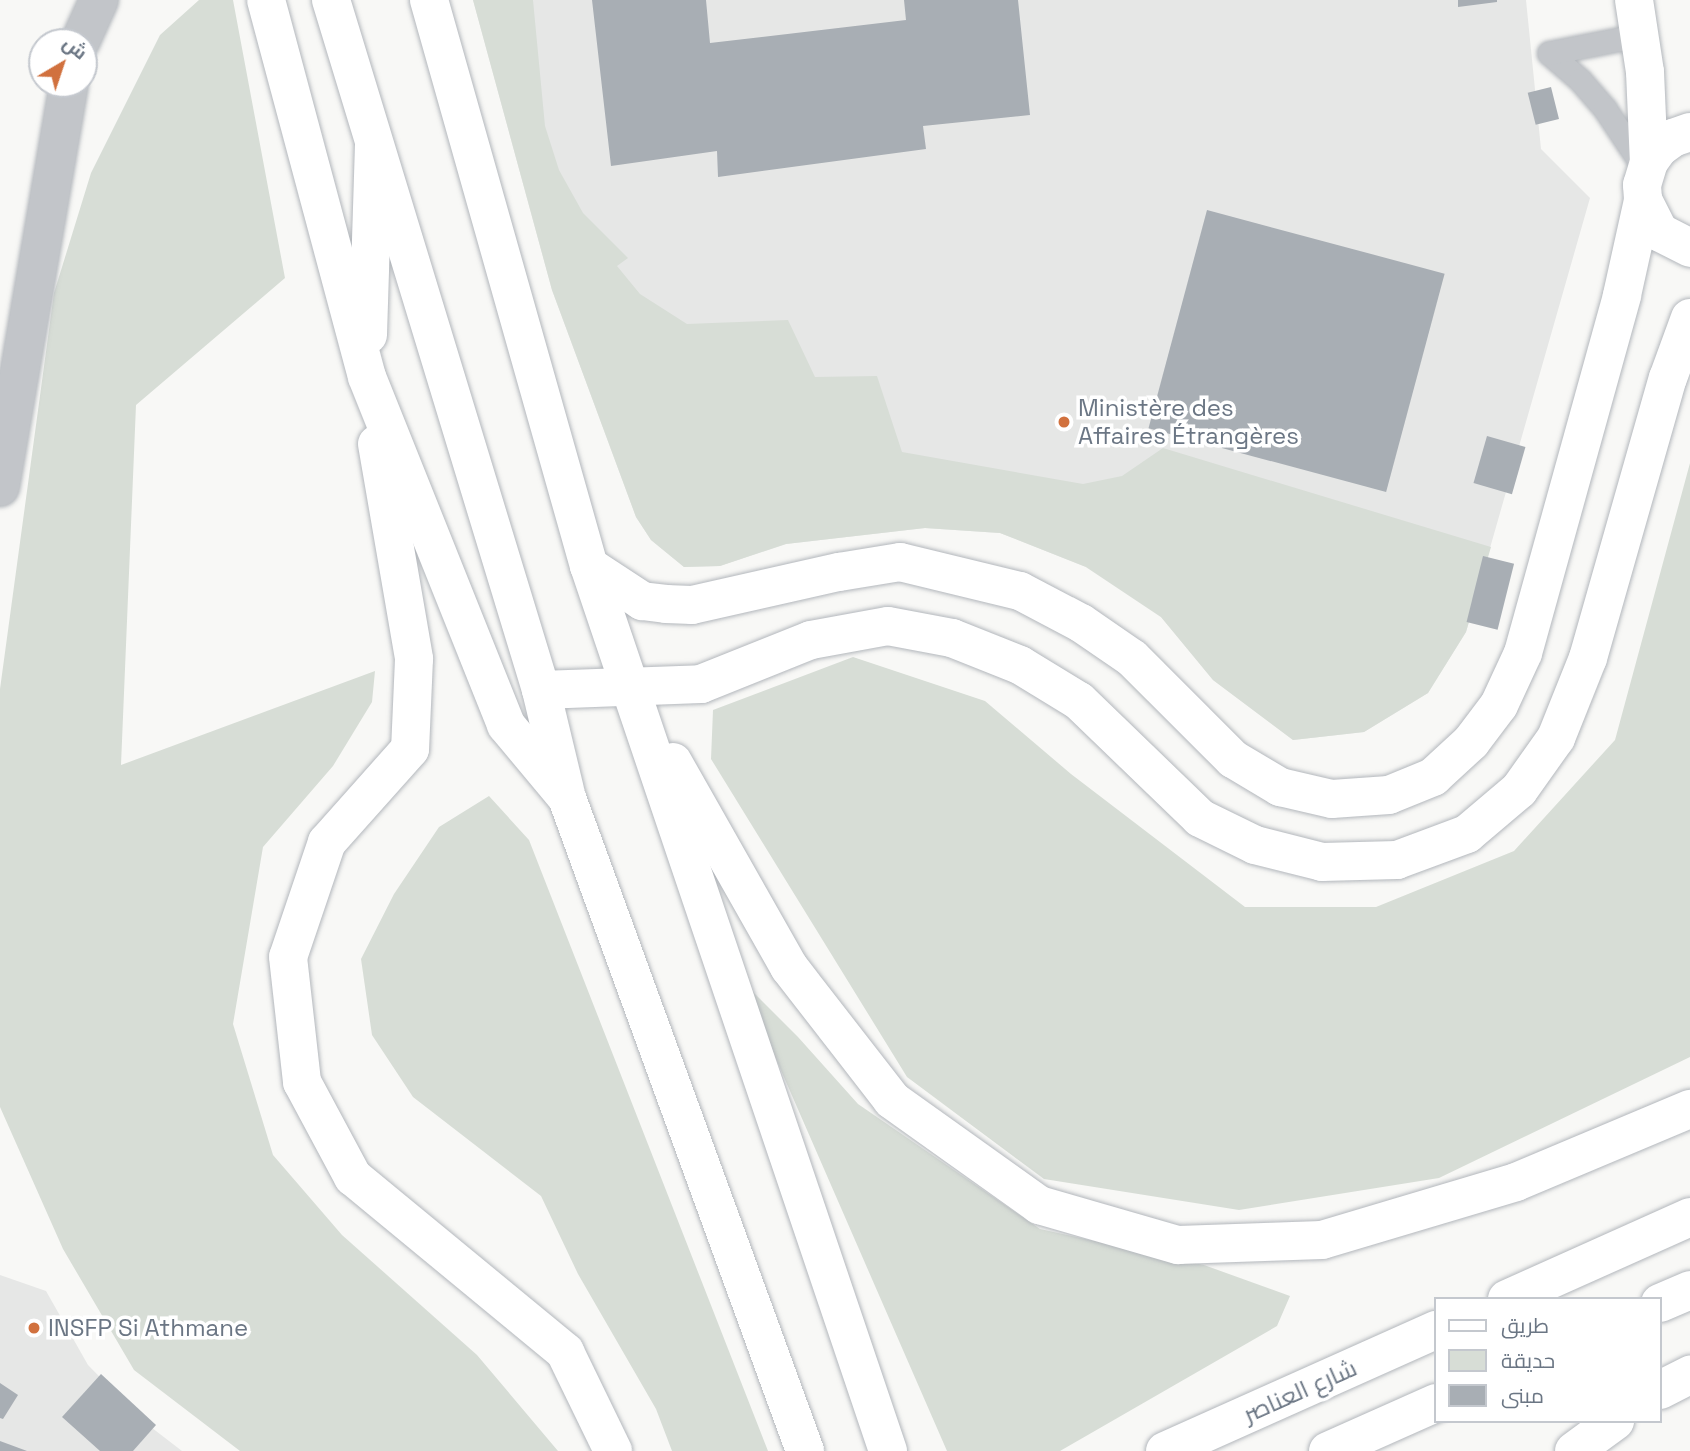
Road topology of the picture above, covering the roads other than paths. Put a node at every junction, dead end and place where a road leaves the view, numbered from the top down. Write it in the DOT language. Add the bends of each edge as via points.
graph roads {
  1 [pos="99,0"];
  2 [pos="265,0"];
  3 [pos="331,0"];
  4 [pos="429,0"];
  5 [pos="1637,18"];
  6 [pos="86,28"];
  7 [pos="67,98"];
  8 [pos="1690,132"];
  9 [pos="374,145"];
  10 [pos="1646,177"];
  11 [pos="1690,248"];
  12 [pos="1690,318"];
  13 [pos="367,377"];
  14 [pos="0,487"];
  15 [pos="589,566"];
  16 [pos="629,684"];
  17 [pos="541,690"];
  18 [pos="567,798"];
  19 [pos="1690,1109"];
  20 [pos="1690,1217"];
  21 [pos="1690,1290"];
  22 [pos="1511,1297"];
  23 [pos="1662,1302"];
  24 [pos="1434,1331"];
  25 [pos="1690,1375"];
  26 [pos="1662,1389"];
  27 [pos="1434,1404"];
  28 [pos="1612,1423"];
  29 [pos="883,1439"];
  30 [pos="804,1449"];
  31 [pos="613,1451"];
  32 [pos="1165,1451"];
  33 [pos="1328,1451"];
  34 [pos="1574,1451"];
  1 -- 6 [label="street"];
  2 -- 13 [label="main road"];
  3 -- 9 [label="main road"];
  4 -- 15 [label="main road"];
  5 -- 10 [label="main road"];
  5 -- 10 [label="lane" via="1549,53 1605,109"];
  7 -- 14 [label="street"];
  8 -- 10 [label="main road" via="1660,148"];
  9 -- 13 [label="main road"];
  9 -- 17 [label="main road"];
  10 -- 11 [label="main road" via="1659,232"];
  10 -- 15 [label="main road" via="1622,295 1523,653 1499,705 1471,742 1433,777 1389,795 1332,799 1280,788 1233,759 1132,658 1081,623 1020,591 900,562 692,606 642,601"];
  12 -- 16 [label="main road" via="1668,378 1588,658 1556,738 1520,790 1467,834 1397,860 1322,862 1255,845 1200,818 1079,701 1020,665 953,638 888,626 811,640 701,684"];
  13 -- 18 [label="main road" via="506,725"];
  13 -- 31 [label="main road" via="414,659 410,749 327,842 288,957 302,1082 353,1177 565,1352"];
  15 -- 16 [label="main road"];
  16 -- 17 [label="main road"];
  16 -- 19 [label="main road" via="789,967 891,1100 1039,1205 1178,1245 1322,1240 1516,1182"];
  16 -- 29 [label="main road"];
  17 -- 18 [label="main road"];
  18 -- 30 [label="main road"];
  20 -- 22 [label="main road"];
  21 -- 23 [label="main road"];
  24 -- 32 [label="main road, شارع العناصر"];
  25 -- 26 [label="main road"];
  27 -- 33 [label="main road"];
  28 -- 34 [label="main road"];
}
